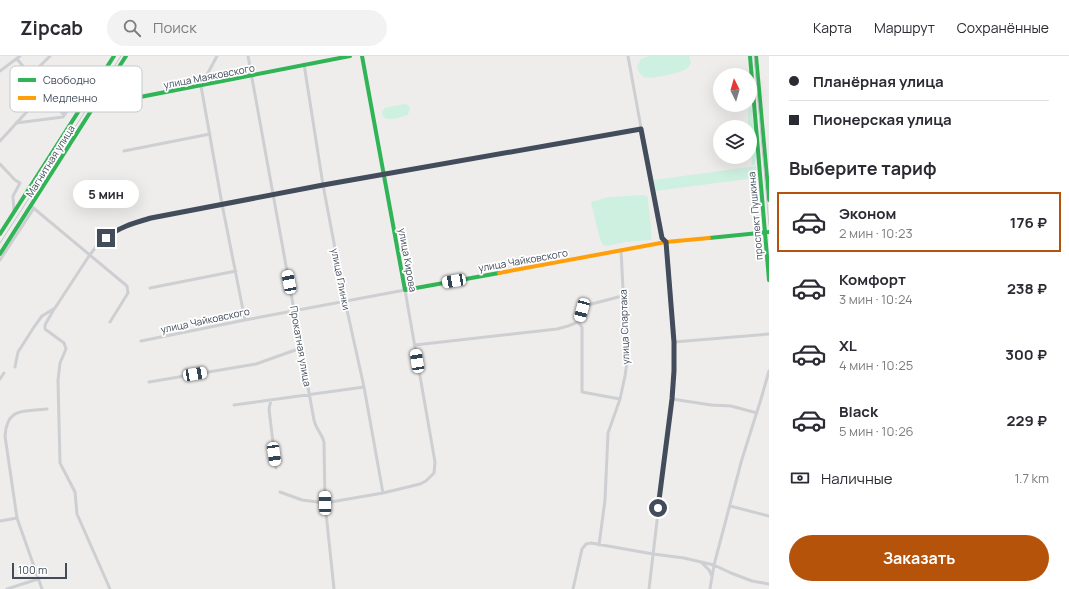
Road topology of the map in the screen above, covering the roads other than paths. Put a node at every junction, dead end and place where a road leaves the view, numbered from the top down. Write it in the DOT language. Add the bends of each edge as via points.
graph roads {
  1 [pos="20,56"];
  2 [pos="50,56"];
  3 [pos="114,56"];
  4 [pos="126,56"];
  5 [pos="217,56"];
  6 [pos="248,56"];
  7 [pos="350,56"];
  8 [pos="362,56"];
  9 [pos="628,56"];
  10 [pos="750,56"];
  11 [pos="756,56"];
  12 [pos="17,59"];
  13 [pos="304,64"];
  14 [pos="22,66"];
  15 [pos="40,66"];
  16 [pos="108,66"];
  17 [pos="120,66"];
  18 [pos="0,71"];
  19 [pos="252,75"];
  20 [pos="201,86"];
  21 [pos="142,97"];
  22 [pos="26,112"];
  23 [pos="61,112"];
  24 [pos="66,112"];
  25 [pos="78,112"];
  26 [pos="90,112"];
  27 [pos="64,115"];
  28 [pos="16,123"];
  29 [pos="641,129"];
  30 [pos="210,134"];
  31 [pos="0,141"];
  32 [pos="124,151"];
  33 [pos="0,164"];
  34 [pos="384,175"];
  35 [pos="323,185"];
  36 [pos="273,195"];
  37 [pos="769,200"];
  38 [pos="222,204"];
  39 [pos="32,207"];
  40 [pos="14,213"];
  41 [pos="767,232"];
  42 [pos="0,234"];
  43 [pos="666,242"];
  44 [pos="621,250"];
  45 [pos="0,254"];
  46 [pos="89,256"];
  47 [pos="0,260"];
  48 [pos="236,271"];
  49 [pos="769,280"];
  50 [pos="150,288"];
  51 [pos="405,290"];
  52 [pos="622,296"];
  53 [pos="345,301"];
  54 [pos="55,308"];
  55 [pos="295,310"];
  56 [pos="245,320"];
  57 [pos="110,322"];
  58 [pos="578,322"];
  59 [pos="769,334"];
  60 [pos="141,341"];
  61 [pos="674,342"];
  62 [pos="415,345"];
  63 [pos="301,348"];
  64 [pos="15,367"];
  65 [pos="769,371"];
  66 [pos="4,374"];
  67 [pos="0,379"];
  68 [pos="149,382"];
  69 [pos="364,387"];
  70 [pos="310,395"];
  71 [pos="620,399"];
  72 [pos="672,399"];
  73 [pos="271,400"];
  74 [pos="234,405"];
  75 [pos="47,409"];
  76 [pos="756,413"];
  77 [pos="0,433"];
  78 [pos="5,436"];
  79 [pos="276,468"];
  80 [pos="280,492"];
  81 [pos="383,493"];
  82 [pos="325,503"];
  83 [pos="730,506"];
  84 [pos="769,516"];
  85 [pos="17,518"];
  86 [pos="0,520"];
  87 [pos="599,544"];
  88 [pos="653,554"];
  89 [pos="699,561"];
  90 [pos="714,565"];
  91 [pos="712,577"];
  92 [pos="38,579"];
  93 [pos="769,584"];
  94 [pos="7,589"];
  95 [pos="42,589"];
  96 [pos="110,589"];
  97 [pos="334,589"];
  98 [pos="573,589"];
  99 [pos="649,589"];
  100 [pos="710,589"];
  1 -- 12 [label="street"];
  2 -- 15 [label="street"];
  3 -- 16 [label="main road, Магнитная улица"];
  4 -- 17 [label="main road, Магнитная улица"];
  5 -- 20 [label="street"];
  6 -- 19 [label="street, Прокатная улица"];
  7 -- 13 [label="main road, улица Маяковского"];
  8 -- 34 [label="main road, улица Кирова"];
  9 -- 29 [label="street"];
  10 -- 41 [label="main road, проспект Пушкина"];
  11 -- 37 [label="main road, проспект Пушкина"];
  12 -- 14 [label="street"];
  12 -- 18 [label="street"];
  13 -- 19 [label="main road, улица Маяковского"];
  13 -- 35 [label="street, улица Глинки"];
  19 -- 20 [label="main road, улица Маяковского"];
  19 -- 36 [label="street, Прокатная улица"];
  20 -- 21 [label="main road, улица Маяковского"];
  20 -- 30 [label="street"];
  22 -- 28 [label="street"];
  23 -- 27 [label="street"];
  24 -- 27 [label="street"];
  25 -- 40 [label="main road, Магнитная улица"];
  26 -- 39 [label="main road, Магнитная улица"];
  27 -- 28 [label="street" via="63,118"];
  28 -- 31 [label="street"];
  29 -- 34 [label="street"];
  29 -- 43 [label="street" via="662,238"];
  30 -- 32 [label="street"];
  30 -- 38 [label="street"];
  33 -- 40 [label="street" via="20,183 13,196"];
  34 -- 35 [label="street"];
  34 -- 51 [label="main road, улица Кирова"];
  35 -- 36 [label="street"];
  35 -- 53 [label="street, улица Глинки"];
  36 -- 38 [label="street"];
  36 -- 55 [label="street, Прокатная улица"];
  38 -- 46 [label="street" via="128,224 99,243"];
  38 -- 48 [label="street"];
  39 -- 45 [label="main road, Магнитная улица"];
  39 -- 46 [label="street"];
  39 -- 47 [label="street"];
  40 -- 42 [label="main road, Магнитная улица"];
  41 -- 43 [label="main road, улица Чайковского"];
  41 -- 49 [label="main road, проспект Пушкина"];
  43 -- 44 [label="main road, улица Чайковского"];
  43 -- 61 [label="street"];
  44 -- 51 [label="main road, улица Чайковского"];
  44 -- 52 [label="street, улица Спартака"];
  46 -- 54 [label="street"];
  46 -- 57 [label="street" via="128,289 128,294"];
  48 -- 50 [label="street"];
  48 -- 56 [label="street"];
  51 -- 53 [label="street, улица Чайковского"];
  51 -- 62 [label="street, улица Кирова"];
  52 -- 58 [label="street" via="584,306"];
  52 -- 71 [label="street, улица Спартака" via="627,350"];
  53 -- 55 [label="street, улица Чайковского"];
  53 -- 69 [label="street, улица Глинки"];
  54 -- 64 [label="street" via="42,316 34,327 18,352"];
  54 -- 96 [label="street" via="45,327 64,343 66,349 60,364 58,380 60,463 75,492 77,514"];
  55 -- 56 [label="street, улица Чайковского"];
  55 -- 63 [label="street, Прокатная улица"];
  56 -- 60 [label="street, улица Чайковского"];
  58 -- 62 [label="street" via="556,329"];
  58 -- 71 [label="street" via="582,328 582,392"];
  59 -- 61 [label="street"];
  61 -- 72 [label="street"];
  62 -- 81 [label="street, улица Кирова" via="434,473 423,483"];
  63 -- 68 [label="street" via="256,364"];
  63 -- 70 [label="street, Прокатная улица"];
  65 -- 76 [label="street"];
  66 -- 67 [label="street"];
  69 -- 70 [label="street"];
  69 -- 81 [label="street, улица Глинки"];
  70 -- 73 [label="street"];
  70 -- 82 [label="street, Прокатная улица" via="315,424 324,442"];
  71 -- 87 [label="street, улица Спартака" via="608,433 605,500"];
  72 -- 76 [label="street" via="731,406"];
  72 -- 88 [label="street"];
  73 -- 74 [label="street"];
  73 -- 79 [label="street" via="269,408"];
  75 -- 78 [label="street" via="12,415"];
  76 -- 83 [label="street"];
  77 -- 78 [label="street"];
  78 -- 85 [label="street"];
  80 -- 82 [label="street" via="302,500"];
  81 -- 82 [label="street"];
  82 -- 97 [label="street, Прокатная улица"];
  83 -- 84 [label="street"];
  83 -- 90 [label="street"];
  85 -- 86 [label="street"];
  85 -- 92 [label="street"];
  87 -- 88 [label="street"];
  87 -- 98 [label="street" via="586,544 582,548"];
  88 -- 89 [label="street"];
  88 -- 99 [label="street"];
  89 -- 90 [label="street"];
  89 -- 91 [label="street" via="705,565"];
  90 -- 91 [label="street"];
  90 -- 93 [label="street" via="731,573"];
  91 -- 100 [label="street"];
  92 -- 94 [label="street"];
  92 -- 95 [label="street"];
}
